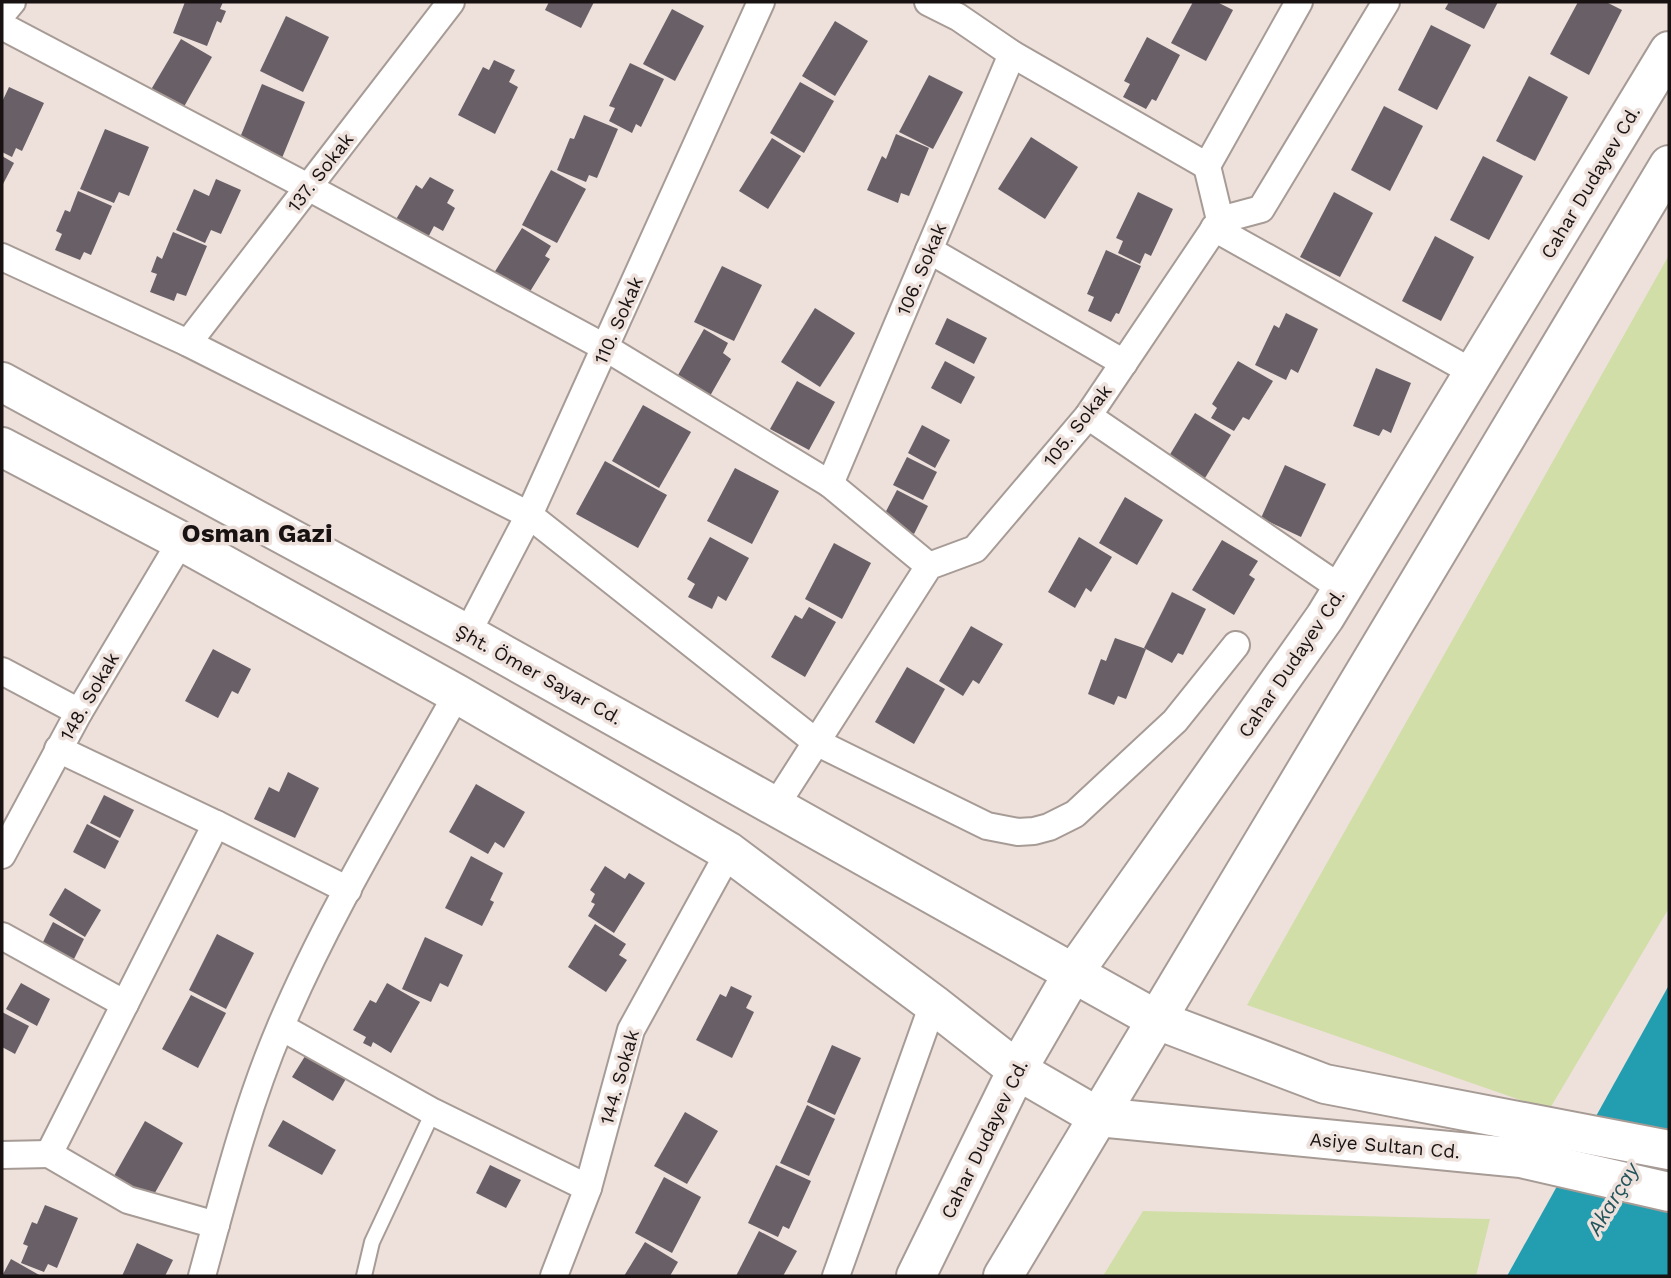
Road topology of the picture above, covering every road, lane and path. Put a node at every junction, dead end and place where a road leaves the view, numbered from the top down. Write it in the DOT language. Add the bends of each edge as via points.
graph roads {
  1 [pos="12,2"];
  2 [pos="451,2"];
  3 [pos="761,2"];
  4 [pos="929,2"];
  5 [pos="1299,2"];
  6 [pos="1386,2"];
  7 [pos="963,10"];
  8 [pos="2,14"];
  9 [pos="2,26"];
  10 [pos="1669,51"];
  11 [pos="1012,54"];
  12 [pos="1669,165"];
  13 [pos="1207,166"];
  14 [pos="308,187"];
  15 [pos="1217,224"];
  16 [pos="929,250"];
  17 [pos="2,257"];
  18 [pos="188,343"];
  19 [pos="606,348"];
  20 [pos="1124,363"];
  21 [pos="1474,373"];
  22 [pos="2,382"];
  23 [pos="1088,416"];
  24 [pos="2,447"];
  25 [pos="830,484"];
  26 [pos="529,515"];
  27 [pos="181,541"];
  28 [pos="929,566"];
  29 [pos="1342,589"];
  30 [pos="467,634"];
  31 [pos="1236,645"];
  32 [pos="2,671"];
  33 [pos="457,694"];
  34 [pos="79,712"];
  35 [pos="816,742"];
  36 [pos="58,749"];
  37 [pos="776,805"];
  38 [pos="215,824"];
  39 [pos="729,852"];
  40 [pos="2,855"];
  41 [pos="348,890"];
  42 [pos="2,936"];
  43 [pos="1072,975"];
  44 [pos="125,1004"];
  45 [pos="933,1004"];
  46 [pos="1157,1020"];
  47 [pos="281,1027"];
  48 [pos="1017,1070"];
  49 [pos="433,1112"];
  50 [pos="1098,1117"];
  51 [pos="1669,1150"];
  52 [pos="49,1154"];
  53 [pos="2,1155"];
  54 [pos="588,1188"];
  55 [pos="1669,1192"];
  56 [pos="216,1225"];
  57 [pos="202,1276"];
  58 [pos="364,1276"];
  59 [pos="554,1276"];
  60 [pos="836,1276"];
  61 [pos="916,1276"];
  62 [pos="1003,1276"];
  1 -- 8 [label="street"];
  2 -- 14 [label="street, 137. Sokak"];
  3 -- 19 [label="street, 110. Sokak"];
  4 -- 7 [label="street"];
  5 -- 13 [label="street"];
  6 -- 15 [label="street" via="1261,209"];
  7 -- 11 [label="street"];
  9 -- 14 [label="street"];
  10 -- 21 [label="main road, Cahar Dudayev Cd."];
  11 -- 13 [label="street"];
  11 -- 16 [label="street, 106. Sokak"];
  12 -- 46 [label="main road"];
  13 -- 15 [label="street"];
  14 -- 18 [label="street, 137. Sokak"];
  14 -- 19 [label="street"];
  15 -- 20 [label="street, 105. Sokak"];
  15 -- 21 [label="street"];
  16 -- 20 [label="street"];
  16 -- 25 [label="street, 106. Sokak"];
  17 -- 18 [label="street"];
  18 -- 26 [label="street"];
  19 -- 25 [label="street"];
  19 -- 26 [label="street, 110. Sokak"];
  20 -- 23 [label="street, 105. Sokak"];
  21 -- 29 [label="main road, Cahar Dudayev Cd."];
  22 -- 30 [label="main road, Şht. Ömer Sayar Cd."];
  23 -- 28 [label="street, 105. Sokak" via="975,549"];
  23 -- 29 [label="street"];
  24 -- 27 [label="main road"];
  25 -- 28 [label="street"];
  26 -- 30 [label="street, 110. Sokak"];
  26 -- 35 [label="street"];
  27 -- 33 [label="main road"];
  27 -- 34 [label="street, 148. Sokak"];
  28 -- 35 [label="street"];
  29 -- 43 [label="main road, Cahar Dudayev Cd."];
  30 -- 37 [label="main road, Şht. Ömer Sayar Cd."];
  31 -- 35 [label="street" via="1175,721 1075,814 1049,827 1018,832 987,826"];
  32 -- 34 [label="street"];
  33 -- 39 [label="main road"];
  33 -- 41 [label="street"];
  34 -- 36 [label="street, 148. Sokak"];
  35 -- 37 [label="street"];
  36 -- 38 [label="street"];
  36 -- 40 [label="street, 148. Sokak"];
  37 -- 43 [label="main road, Şht. Ömer Sayar Cd."];
  38 -- 41 [label="street"];
  38 -- 44 [label="street"];
  39 -- 45 [label="main road"];
  39 -- 54 [label="street, 144. Sokak" via="631,1030"];
  41 -- 47 [label="street"];
  42 -- 44 [label="street"];
  43 -- 46 [label="main road, Şht. Ömer Sayar Cd."];
  43 -- 48 [label="main road, Cahar Dudayev Cd."];
  44 -- 52 [label="street"];
  45 -- 48 [label="main road"];
  45 -- 60 [label="street"];
  46 -- 50 [label="main road"];
  46 -- 51 [label="main road" via="1325,1084"];
  47 -- 49 [label="street"];
  47 -- 56 [label="street" via="252,1100"];
  48 -- 50 [label="main road"];
  48 -- 61 [label="main road, Cahar Dudayev Cd."];
  49 -- 54 [label="street"];
  49 -- 58 [label="lane" via="372,1242"];
  50 -- 55 [label="main road, Asiye Sultan Cd." via="1521,1158"];
  50 -- 62 [label="main road"];
  52 -- 53 [label="street"];
  52 -- 56 [label="street" via="128,1200"];
  54 -- 59 [label="street, 144. Sokak"];
  56 -- 57 [label="street"];
}
